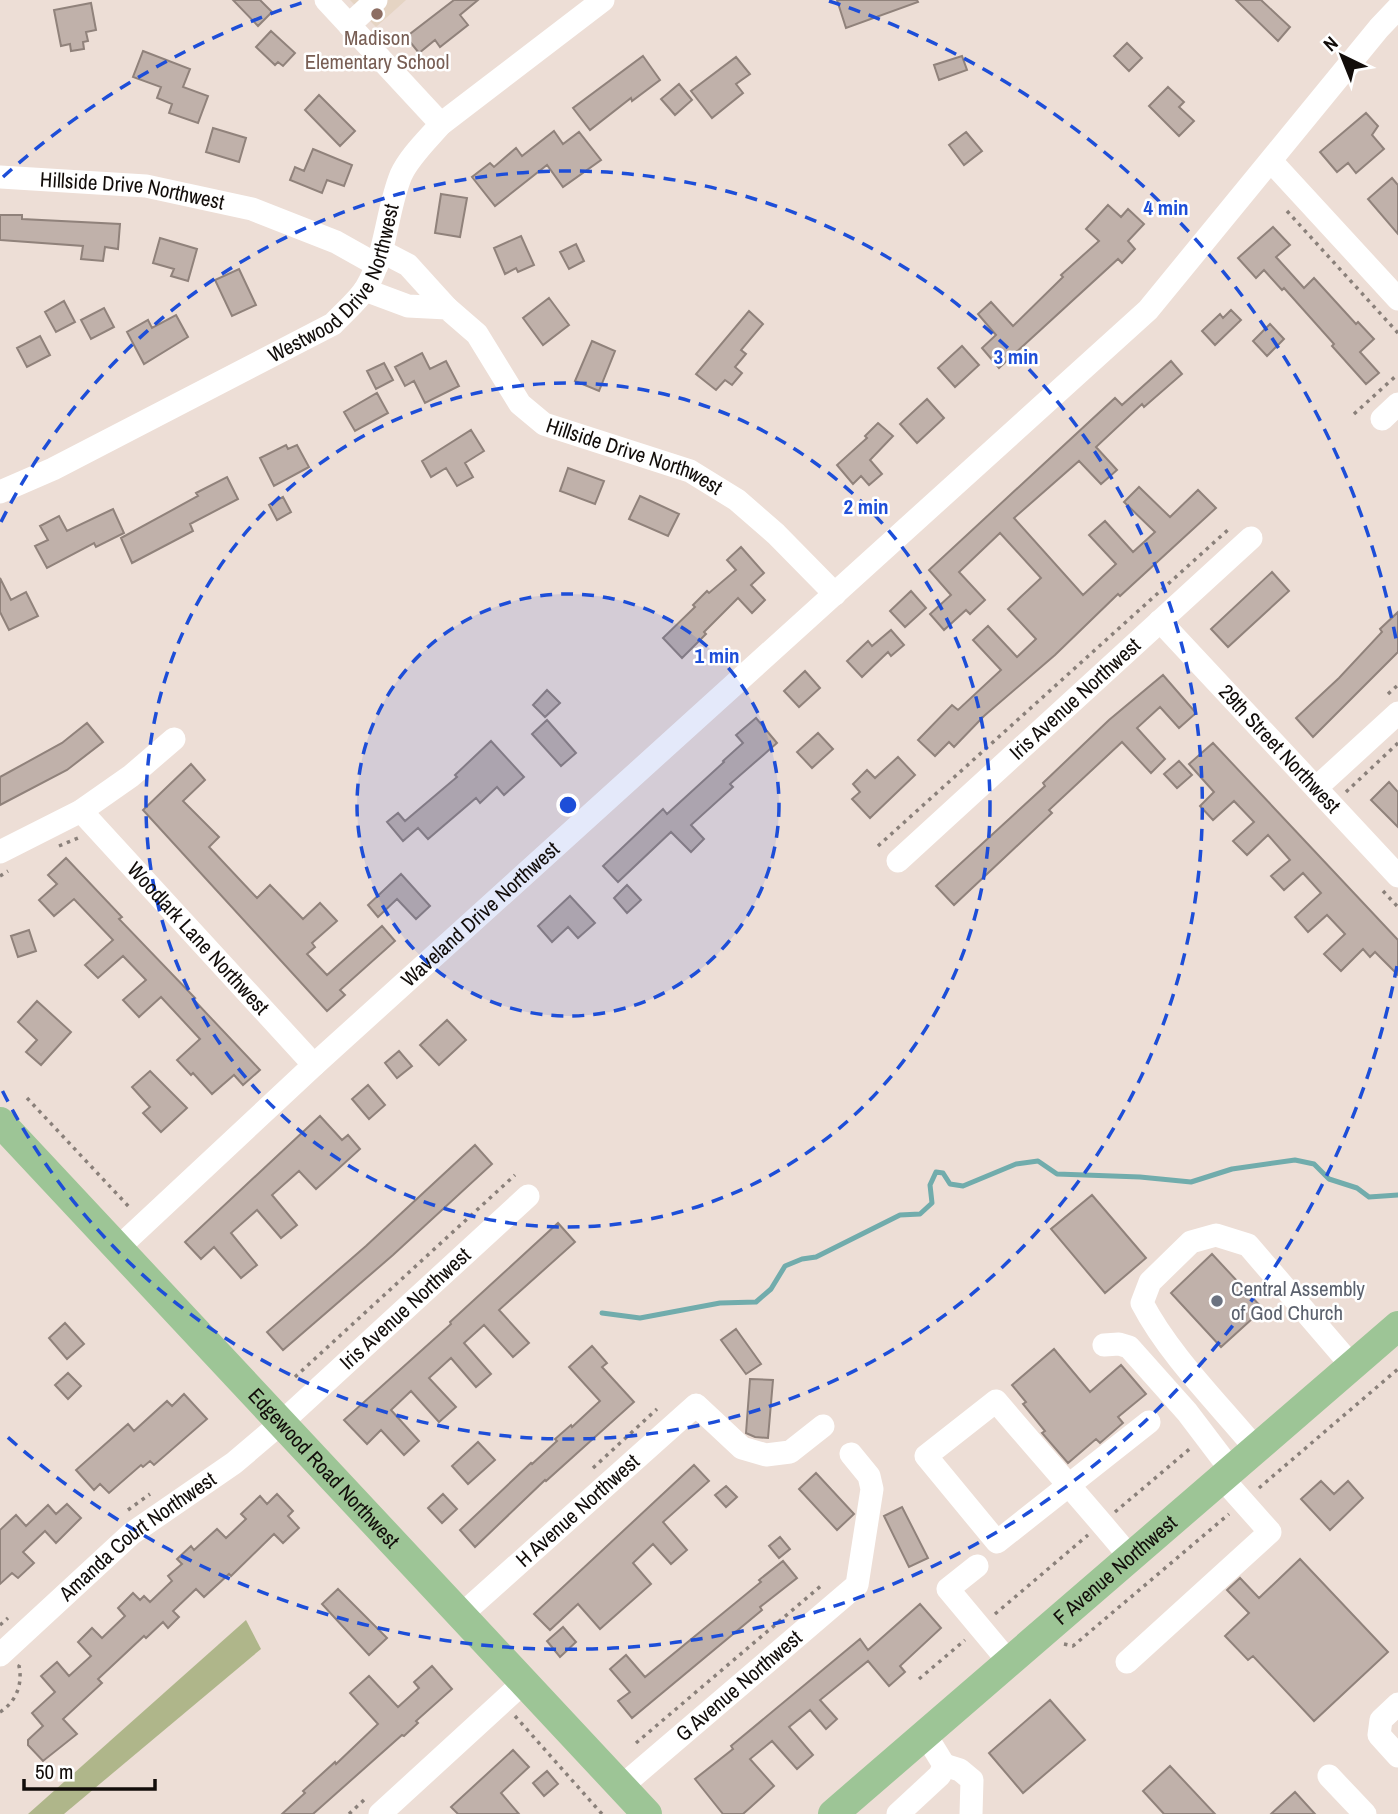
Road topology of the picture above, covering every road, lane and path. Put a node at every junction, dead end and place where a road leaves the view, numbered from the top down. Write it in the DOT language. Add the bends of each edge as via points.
graph roads {
  1 [pos="326,0"];
  2 [pos="376,0"];
  3 [pos="603,0"];
  4 [pos="1398,8"];
  5 [pos="349,25"];
  6 [pos="441,124"];
  7 [pos="1271,161"];
  8 [pos="0,177"];
  9 [pos="1285,209"];
  10 [pos="380,259"];
  11 [pos="365,290"];
  12 [pos="1398,299"];
  13 [pos="447,308"];
  14 [pos="1398,333"];
  15 [pos="1398,374"];
  16 [pos="1354,414"];
  17 [pos="0,492"];
  18 [pos="1230,527"];
  19 [pos="1251,538"];
  20 [pos="835,594"];
  21 [pos="1160,621"];
  22 [pos="1398,685"];
  23 [pos="1393,704"];
  24 [pos="174,739"];
  25 [pos="1398,743"];
  26 [pos="1316,789"];
  27 [pos="1355,801"];
  28 [pos="81,811"];
  29 [pos="78,838"];
  30 [pos="878,846"];
  31 [pos="54,849"];
  32 [pos="9,859"];
  33 [pos="898,862"];
  34 [pos="0,876"];
  35 [pos="1389,882"];
  36 [pos="1398,907"];
  37 [pos="314,1065"];
  38 [pos="27,1098"];
  39 [pos="0,1122"];
  40 [pos="515,1175"];
  41 [pos="528,1196"];
  42 [pos="147,1221"];
  43 [pos="117,1249"];
  44 [pos="1398,1326"];
  45 [pos="1104,1346"];
  46 [pos="1352,1366"];
  47 [pos="1398,1369"];
  48 [pos="295,1377"];
  49 [pos="1149,1422"];
  50 [pos="281,1423"];
  51 [pos="823,1426"];
  52 [pos="1205,1435"];
  53 [pos="1256,1449"];
  54 [pos="851,1454"];
  55 [pos="1227,1474"];
  56 [pos="1068,1486"];
  57 [pos="1244,1501"];
  58 [pos="1102,1523"];
  59 [pos="1130,1557"];
  60 [pos="977,1566"];
  61 [pos="822,1585"];
  62 [pos="460,1616"];
  63 [pos="980,1627"];
  64 [pos="1064,1644"];
  65 [pos="0,1656"];
  66 [pos="29,1656"];
  67 [pos="1127,1661"];
  68 [pos="1009,1662"];
  69 [pos="919,1679"];
  70 [pos="523,1683"];
  71 [pos="1398,1704"];
  72 [pos="0,1712"];
  73 [pos="516,1717"];
  74 [pos="925,1734"];
  75 [pos="636,1743"];
  76 [pos="1398,1756"];
  77 [pos="944,1765"];
  78 [pos="1329,1776"];
  79 [pos="622,1786"];
  80 [pos="380,1814"];
  81 [pos="602,1814"];
  82 [pos="647,1814"];
  83 [pos="833,1814"];
  84 [pos="898,1814"];
  85 [pos="971,1814"];
  86 [pos="1365,1814"];
  1 -- 5 [label="street"];
  2 -- 5 [label="street"];
  3 -- 6 [label="street, Westwood Drive Northwest"];
  4 -- 7 [label="street, Waveland Drive Northwest"];
  5 -- 6 [label="street"];
  6 -- 10 [label="street, Westwood Drive Northwest" via="402,172"];
  7 -- 12 [label="street"];
  7 -- 20 [label="street, Waveland Drive Northwest" via="1148,310"];
  8 -- 10 [label="street, Hillside Drive Northwest" via="146,186 252,209"];
  9 -- 14 [label="path"];
  10 -- 11 [label="street, Westwood Drive Northwest"];
  10 -- 13 [label="street, Hillside Drive Northwest" via="408,265"];
  11 -- 13 [label="street" via="408,306"];
  11 -- 17 [label="street, Westwood Drive Northwest" via="333,324"];
  13 -- 20 [label="street, Hillside Drive Northwest" via="477,334 520,404 544,424 690,471 747,508"];
  15 -- 16 [label="path"];
  18 -- 30 [label="path"];
  19 -- 21 [label="street, Iris Avenue Northwest"];
  20 -- 37 [label="street, Waveland Drive Northwest"];
  21 -- 26 [label="street, 29th Street Northwest"];
  21 -- 33 [label="street, Iris Avenue Northwest"];
  22 -- 23 [label="path"];
  23 -- 26 [label="street"];
  24 -- 28 [label="street"];
  25 -- 27 [label="path" via="1346,792"];
  26 -- 35 [label="street, 29th Street Northwest"];
  28 -- 32 [label="street"];
  28 -- 37 [label="street, Woodlark Lane Northwest"];
  29 -- 31 [label="path"];
  32 -- 34 [label="path"];
  35 -- 36 [label="path"];
  37 -- 42 [label="street, Waveland Drive Northwest"];
  38 -- 42 [label="path"];
  39 -- 43 [label="main road, Edgewood Road Northwest"];
  40 -- 48 [label="path"];
  41 -- 50 [label="street, Iris Avenue Northwest"];
  42 -- 43 [label="street, Waveland Drive Northwest"];
  43 -- 50 [label="main road, Edgewood Road Northwest"];
  44 -- 46 [label="main road, F Avenue Northwest"];
  45 -- 52 [label="street" via="1129,1347"];
  46 -- 53 [label="main road, F Avenue Northwest"];
  46 -- 53 [label="street" via="1248,1245 1216,1235 1191,1242 1150,1282 1142,1303 1167,1342"];
  47 -- 57 [label="path"];
  49 -- 56 [label="street"];
  50 -- 62 [label="main road, Edgewood Road Northwest"];
  50 -- 65 [label="street, Amanda Court Northwest" via="234,1463 131,1534"];
  51 -- 62 [label="street, H Avenue Northwest" via="790,1452 766,1455 742,1448 696,1405"];
  52 -- 55 [label="street"];
  52 -- 58 [label="path"];
  53 -- 55 [label="main road, F Avenue Northwest"];
  54 -- 79 [label="street, G Avenue Northwest" via="869,1476 872,1489 857,1585"];
  55 -- 57 [label="street"];
  55 -- 59 [label="main road, F Avenue Northwest"];
  56 -- 56 [label="street" via="996,1401 926,1456 997,1542"];
  56 -- 58 [label="street"];
  57 -- 64 [label="path" via="1073,1646"];
  57 -- 67 [label="street" via="1270,1532"];
  58 -- 59 [label="street"];
  58 -- 63 [label="path"];
  59 -- 68 [label="main road, F Avenue Northwest"];
  60 -- 63 [label="street" via="948,1589"];
  61 -- 75 [label="path"];
  62 -- 70 [label="main road, Edgewood Road Northwest"];
  63 -- 68 [label="street"];
  63 -- 69 [label="path"];
  66 -- 72 [label="path" via="19,1665 15,1696"];
  68 -- 74 [label="main road, F Avenue Northwest"];
  70 -- 79 [label="main road, Edgewood Road Northwest"];
  70 -- 80 [label="street"];
  71 -- 76 [label="street" via="1381,1720 1379,1735"];
  73 -- 81 [label="path"];
  74 -- 77 [label="street"];
  74 -- 83 [label="main road, F Avenue Northwest"];
  77 -- 84 [label="street" via="940,1775"];
  77 -- 85 [label="street" via="972,1780"];
  78 -- 86 [label="street"];
  79 -- 82 [label="main road, Edgewood Road Northwest"];
}
